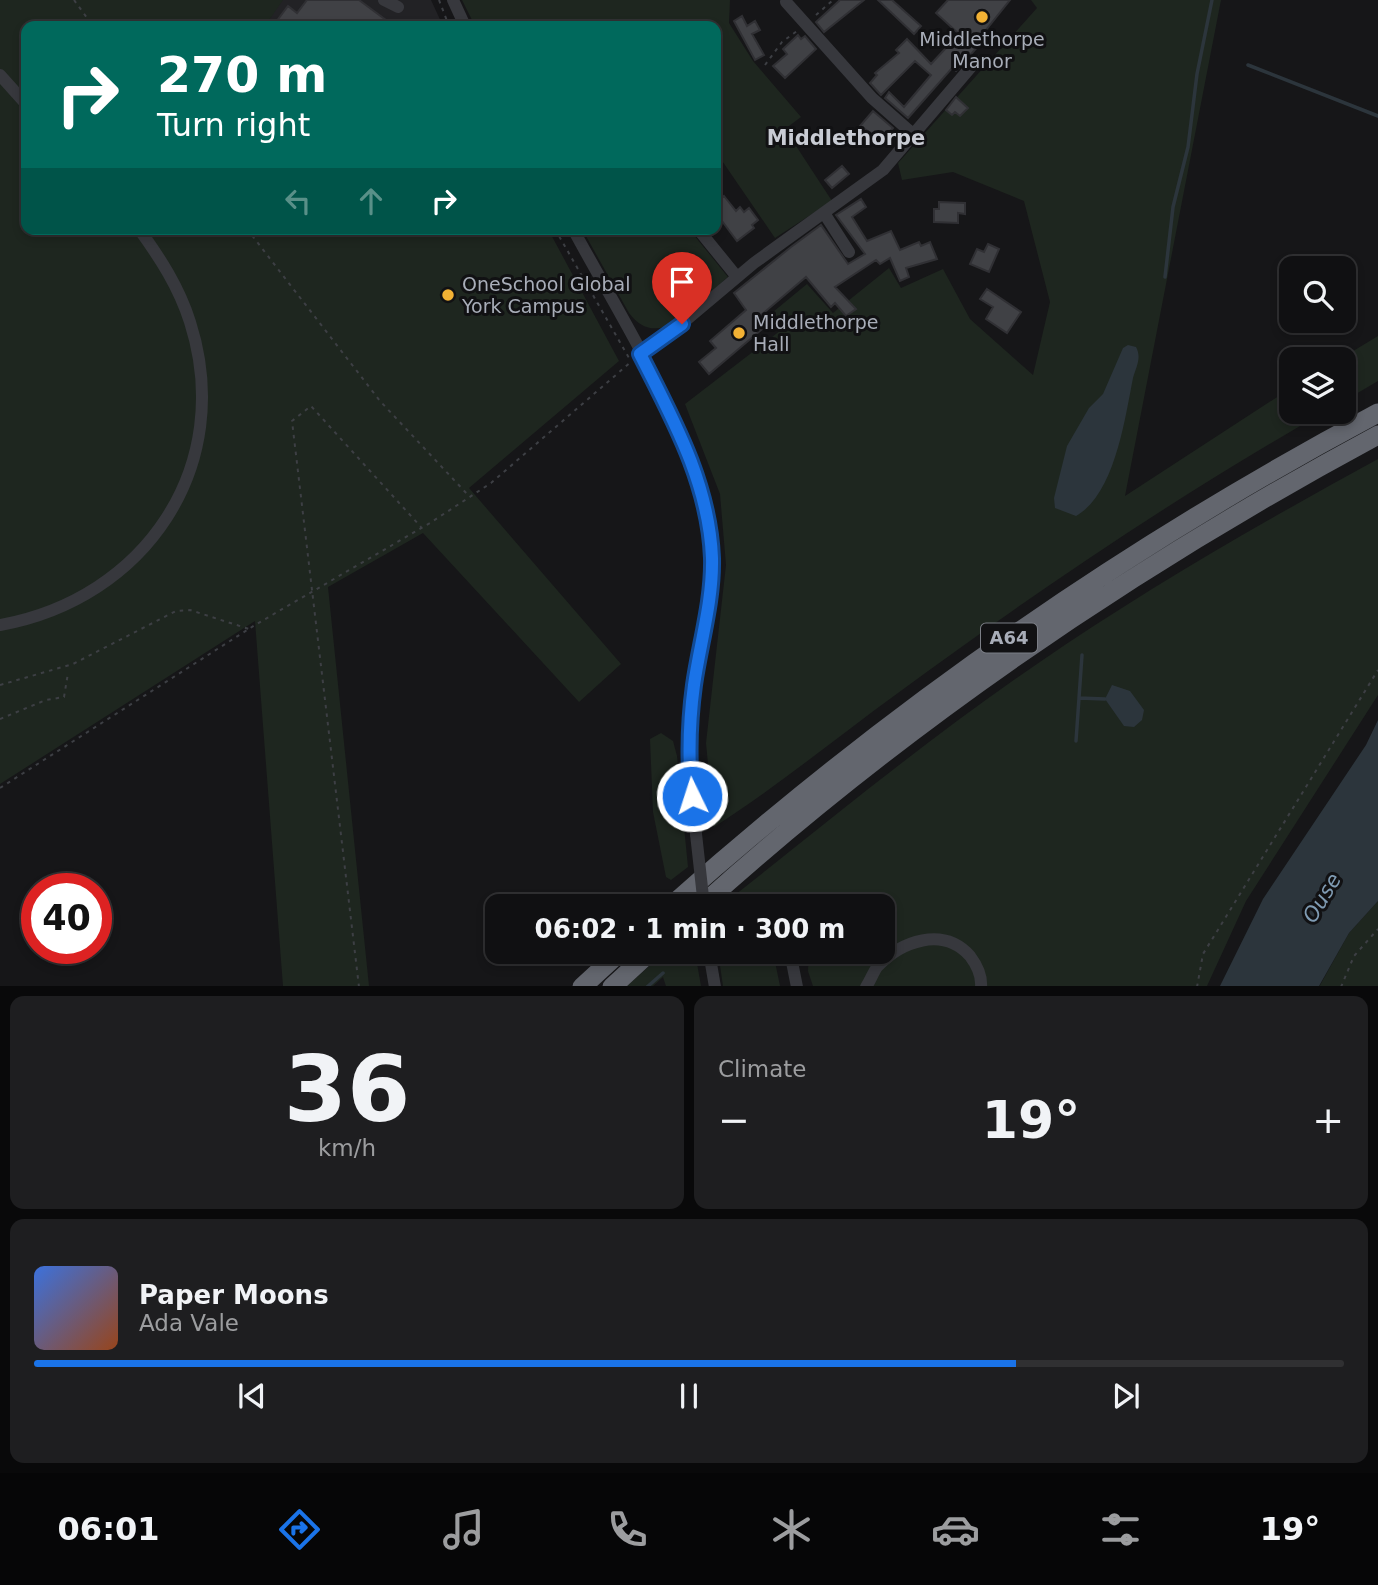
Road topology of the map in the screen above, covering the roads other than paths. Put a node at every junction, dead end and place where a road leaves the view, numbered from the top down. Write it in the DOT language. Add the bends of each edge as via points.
graph roads {
  1 [pos="384,0"];
  2 [pos="453,0"];
  3 [pos="786,2"];
  4 [pos="398,7"];
  5 [pos="463,21"];
  6 [pos="976,61"];
  7 [pos="0,75"];
  8 [pos="21,98"];
  9 [pos="914,135"];
  10 [pos="824,213"];
  11 [pos="143,235"];
  12 [pos="576,235"];
  13 [pos="703,235"];
  14 [pos="849,252"];
  15 [pos="737,277"];
  16 [pos="636,358"];
  17 [pos="1378,413"];
  18 [pos="1378,435"];
  19 [pos="0,625"];
  20 [pos="685,894"];
  21 [pos="701,894"];
  22 [pos="716,894"];
  23 [pos="607,964"];
  24 [pos="637,964"];
  25 [pos="711,964"];
  26 [pos="792,964"];
  27 [pos="582,986"];
  28 [pos="612,986"];
  29 [pos="715,986"];
  30 [pos="797,986"];
  31 [pos="866,986"];
  32 [pos="981,986"];
  1 -- 4 [label="street"];
  2 -- 5 [label="street"];
  3 -- 9 [label="street" via="872,98"];
  6 -- 9 [label="street"];
  7 -- 8 [label="street"];
  9 -- 10 [label="street" via="883,170"];
  10 -- 14 [label="street"];
  10 -- 15 [label="street"];
  11 -- 19 [label="street" via="176,284 191,322 200,363 202,413 195,456 159,533 131,563 67,604"];
  12 -- 16 [label="street"];
  13 -- 15 [label="street"];
  15 -- 16 [label="street"];
  16 -- 21 [label="street, bridge" via="686,446 698,477 712,559 688,736"];
  17 -- 20 [label="highway, A64" via="1150,544 992,650 859,749"];
  18 -- 22 [label="highway, A64" via="1162,559 1006,664 872,763"];
  23 -- 27 [label="highway"];
  24 -- 28 [label="highway"];
  25 -- 29 [label="street"];
  26 -- 30 [label="street"];
  31 -- 32 [label="street" via="877,968 896,952 926,939 955,943 966,951"];
}
